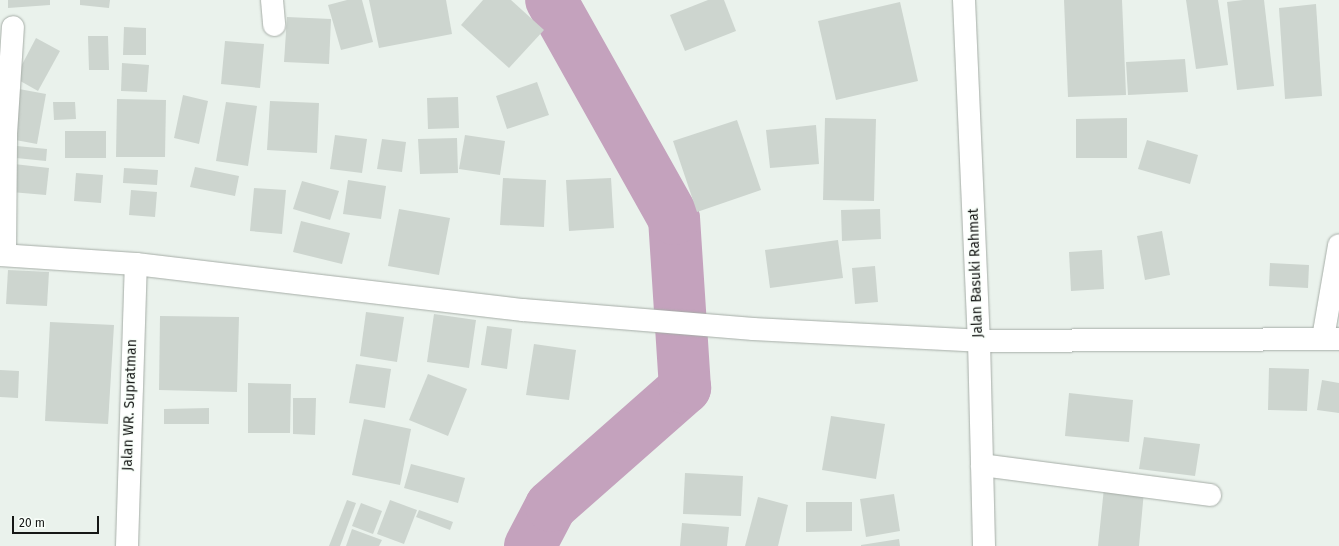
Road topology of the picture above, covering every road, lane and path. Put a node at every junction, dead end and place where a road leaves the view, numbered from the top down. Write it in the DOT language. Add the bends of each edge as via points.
graph roads {
  1 [pos="272,0"];
  2 [pos="964,0"];
  3 [pos="274,25"];
  4 [pos="13,27"];
  5 [pos="1339,245"];
  6 [pos="2,255"];
  7 [pos="136,264"];
  8 [pos="1331,339"];
  9 [pos="979,341"];
  10 [pos="982,465"];
  11 [pos="1210,495"];
  12 [pos="127,546"];
  13 [pos="984,546"];
  1 -- 3 [label="street"];
  2 -- 9 [label="street, Jalan Basuki Rahmat"];
  4 -- 6 [label="street"];
  5 -- 8 [label="street"];
  6 -- 7 [label="street"];
  7 -- 9 [label="street" via="523,310 753,329"];
  7 -- 12 [label="street, Jalan WR. Supratman"];
  8 -- 9 [label="street"];
  9 -- 10 [label="street, Jalan Basuki Rahmat"];
  10 -- 11 [label="street"];
  10 -- 13 [label="street, Jalan Basuki Rahmat"];
}
